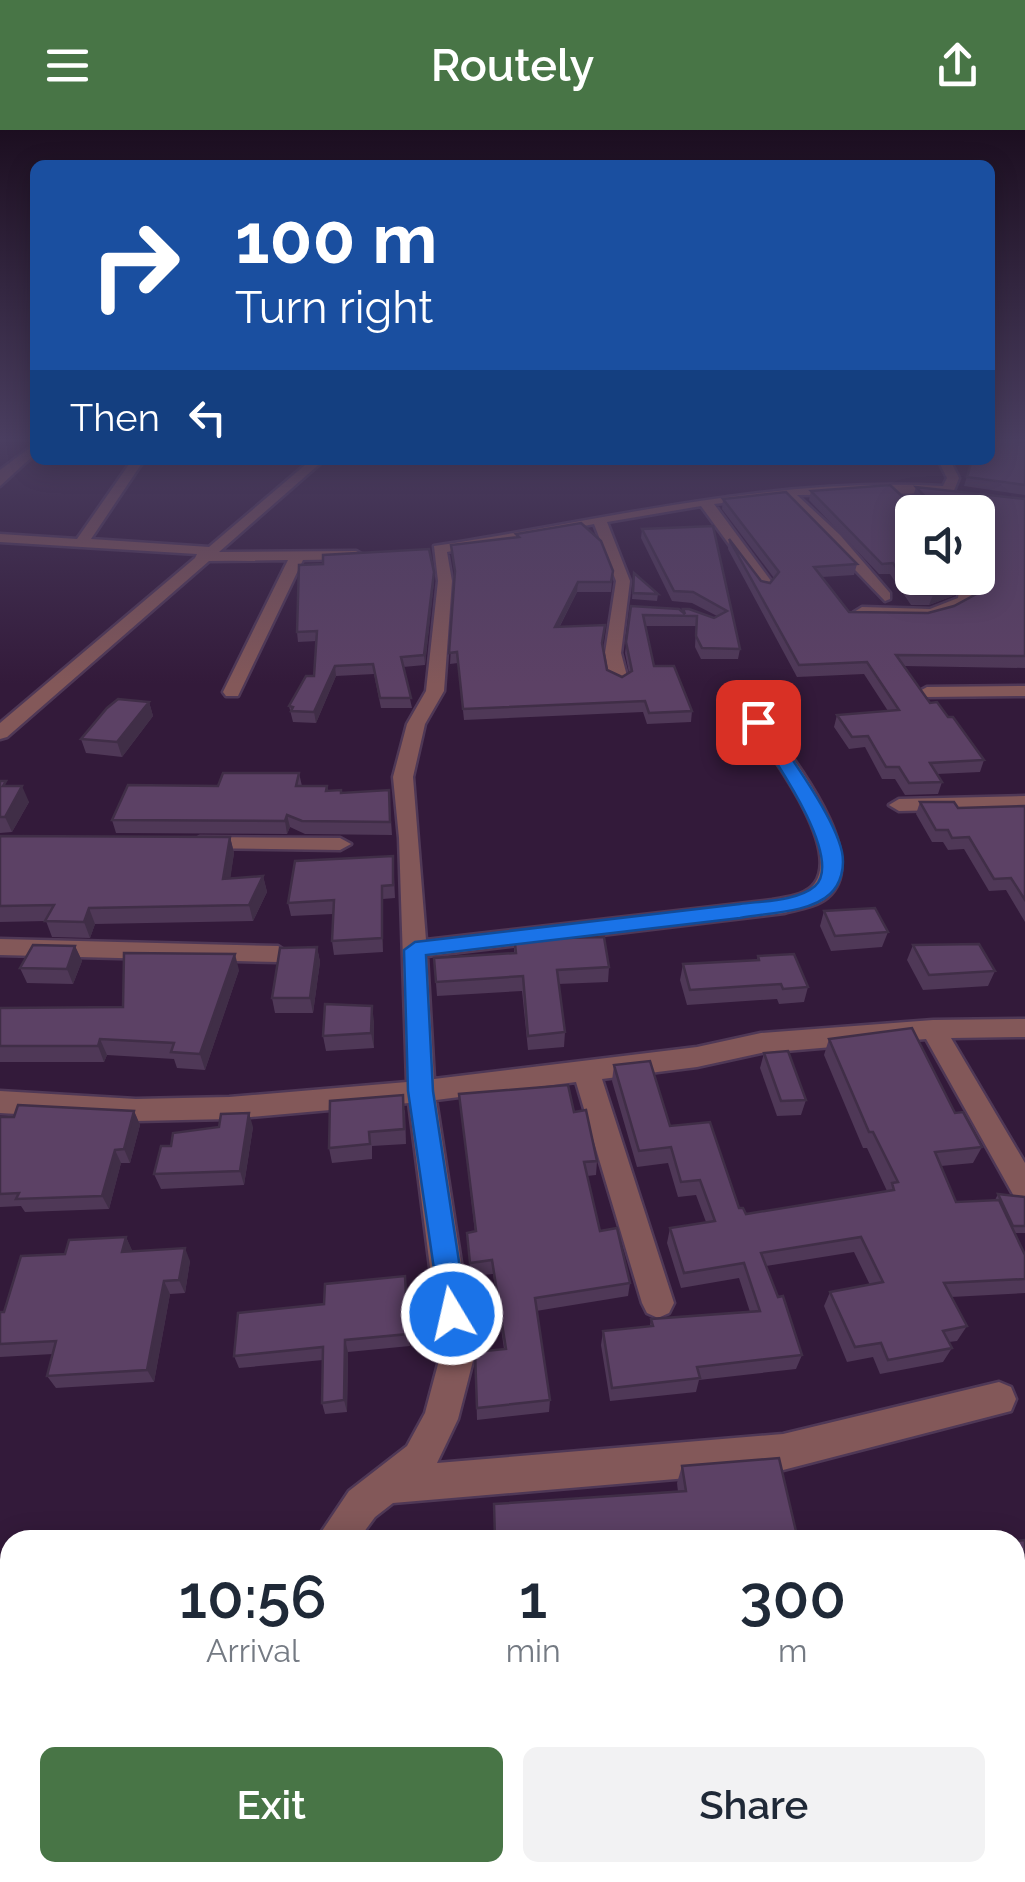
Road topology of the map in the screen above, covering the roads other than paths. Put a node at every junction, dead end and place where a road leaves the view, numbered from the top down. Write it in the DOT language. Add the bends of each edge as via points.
graph roads {
  1 [pos="97,520"];
  2 [pos="247,520"];
  3 [pos="612,520"];
  4 [pos="718,520"];
  5 [pos="813,520"];
  6 [pos="600,522"];
  7 [pos="0,538"];
  8 [pos="82,542"];
  9 [pos="206,554"];
  10 [pos="370,554"];
  11 [pos="297,558"];
  12 [pos="766,585"];
  13 [pos="966,595"];
  14 [pos="885,596"];
  15 [pos="862,612"];
  16 [pos="619,680"];
  17 [pos="1025,691"];
  18 [pos="232,692"];
  19 [pos="928,692"];
  20 [pos="758,722"];
  21 [pos="0,732"];
  22 [pos="1025,802"];
  23 [pos="899,805"];
  24 [pos="170,843"];
  25 [pos="340,844"];
  26 [pos="0,947"];
  27 [pos="415,950"];
  28 [pos="278,954"];
  29 [pos="1025,1028"];
  30 [pos="932,1030"];
  31 [pos="585,1068"];
  32 [pos="421,1091"];
  33 [pos="0,1102"];
  34 [pos="1025,1189"];
  35 [pos="658,1303"];
  36 [pos="999,1399"];
  37 [pos="389,1486"];
  38 [pos="342,1530"];
  1 -- 8 [label="street"];
  2 -- 9 [label="street"];
  3 -- 6 [label="street"];
  4 -- 12 [label="street"];
  5 -- 14 [label="street"];
  6 -- 16 [label="street" via="630,608 614,653"];
  6 -- 27 [label="street" via="431,550 445,581 435,691 416,724 402,777"];
  7 -- 8 [label="street"];
  8 -- 9 [label="street"];
  9 -- 11 [label="street"];
  9 -- 21 [label="street"];
  10 -- 11 [label="street"];
  11 -- 18 [label="street"];
  13 -- 15 [label="street" via="952,609"];
  17 -- 19 [label="street"];
  20 -- 27 [label="street" via="832,850 834,872 822,891 740,911"];
  22 -- 23 [label="street"];
  24 -- 25 [label="street"];
  26 -- 28 [label="street"];
  27 -- 32 [label="street"];
  29 -- 30 [label="street"];
  30 -- 31 [label="street" via="761,1043"];
  30 -- 34 [label="street"];
  31 -- 32 [label="street"];
  31 -- 35 [label="street"];
  32 -- 33 [label="street" via="229,1108"];
  32 -- 37 [label="street" via="458,1353 440,1419 420,1459"];
  36 -- 37 [label="street" via="783,1452"];
  37 -- 38 [label="street" via="362,1504"];
}
